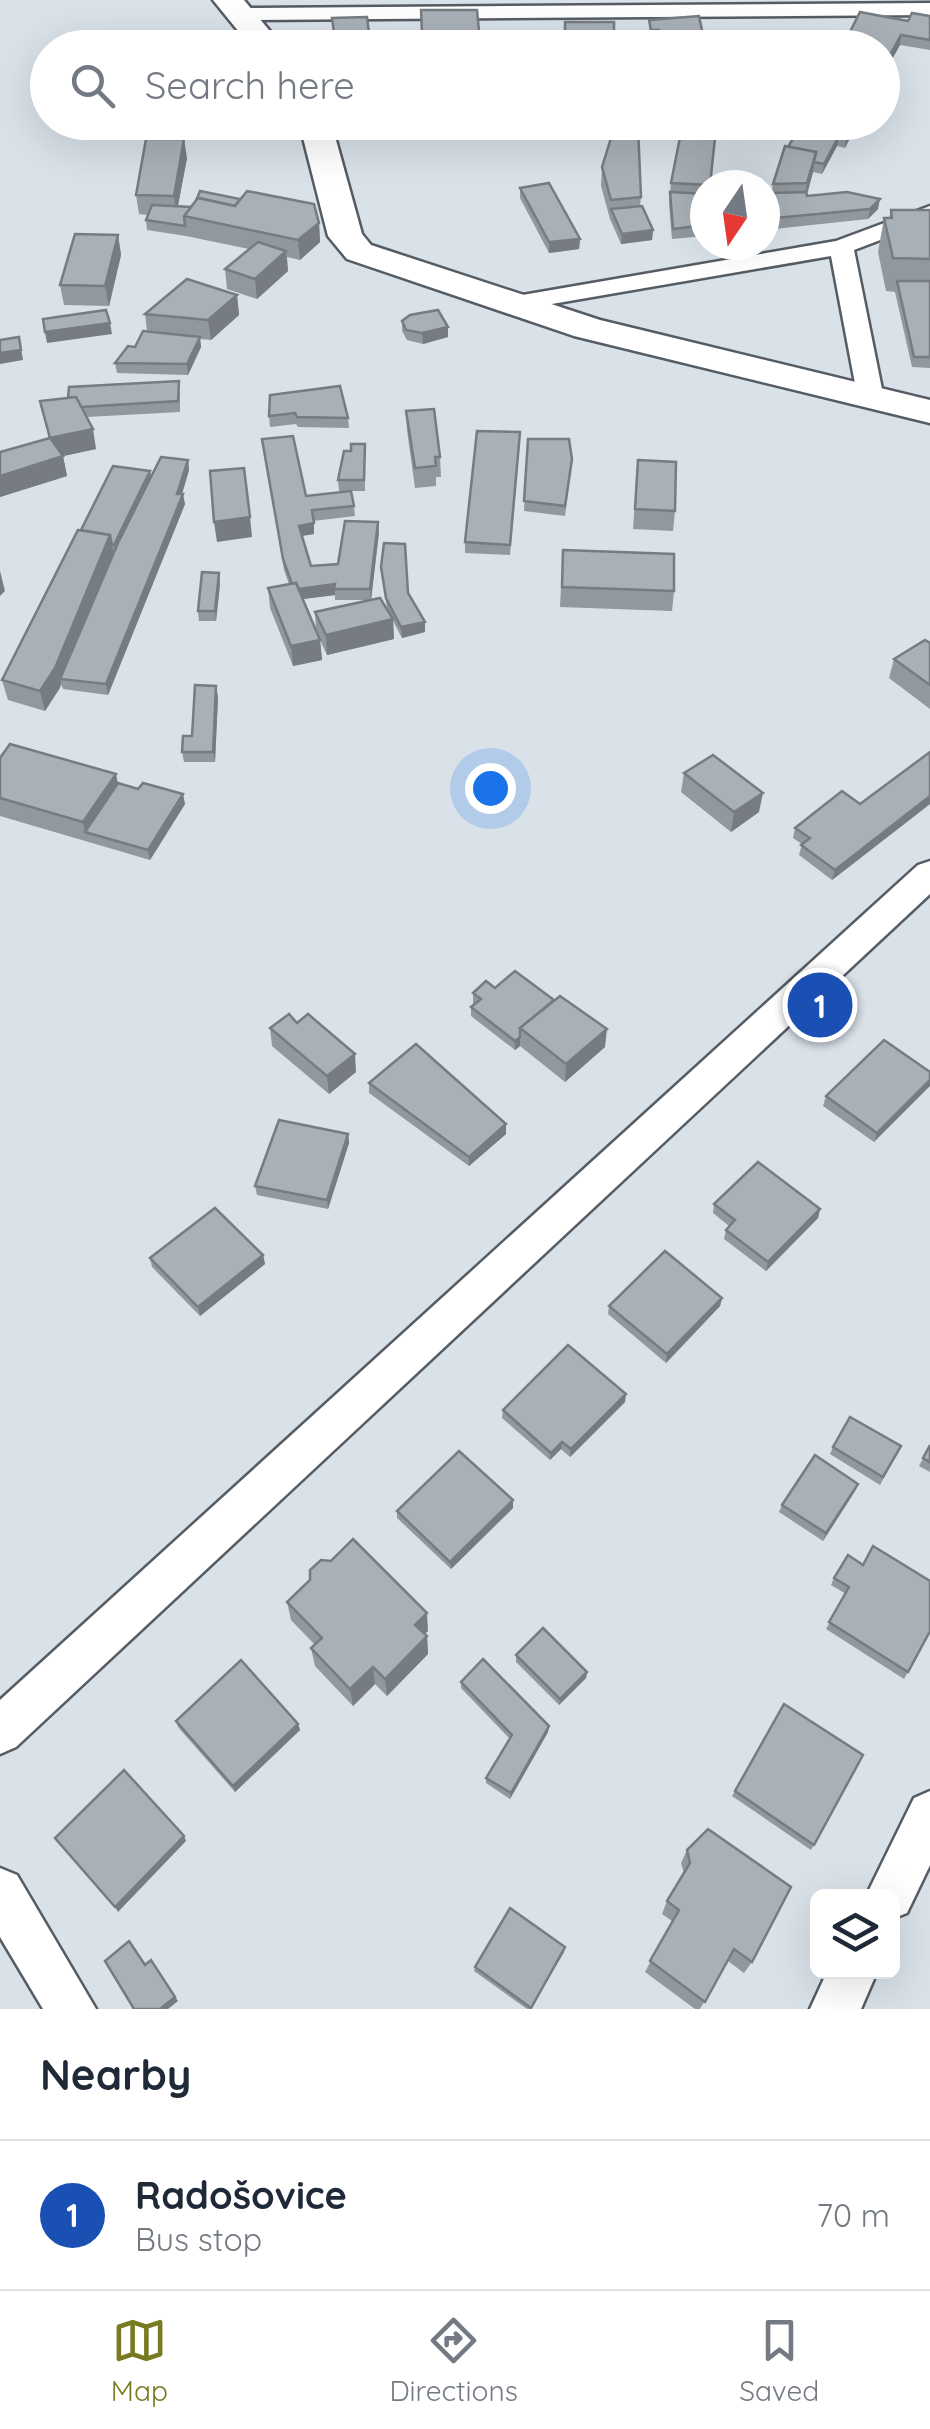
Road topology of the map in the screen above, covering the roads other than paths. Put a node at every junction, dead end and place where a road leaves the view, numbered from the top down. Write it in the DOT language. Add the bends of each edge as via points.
graph roads {
  1 [pos="235,7"];
  2 [pos="930,10"];
  3 [pos="254,30"];
  4 [pos="320,140"];
  5 [pos="930,213"];
  6 [pos="841,247"];
  7 [pos="510,304"];
  8 [pos="870,394"];
  9 [pos="930,412"];
  10 [pos="930,874"];
  11 [pos="0,1731"];
  12 [pos="930,1814"];
  13 [pos="893,1889"];
  14 [pos="0,1892"];
  15 [pos="850,1979"];
  16 [pos="71,2009"];
  17 [pos="835,2009"];
  1 -- 2 [label="street"];
  1 -- 3 [label="street"];
  4 -- 7 [label="street" via="345,236 359,252"];
  5 -- 6 [label="street"];
  6 -- 7 [label="street"];
  6 -- 8 [label="street"];
  7 -- 8 [label="street" via="665,349"];
  8 -- 9 [label="street"];
  10 -- 11 [label="street"];
  12 -- 13 [label="street"];
  14 -- 16 [label="street"];
  15 -- 17 [label="street"];
}
